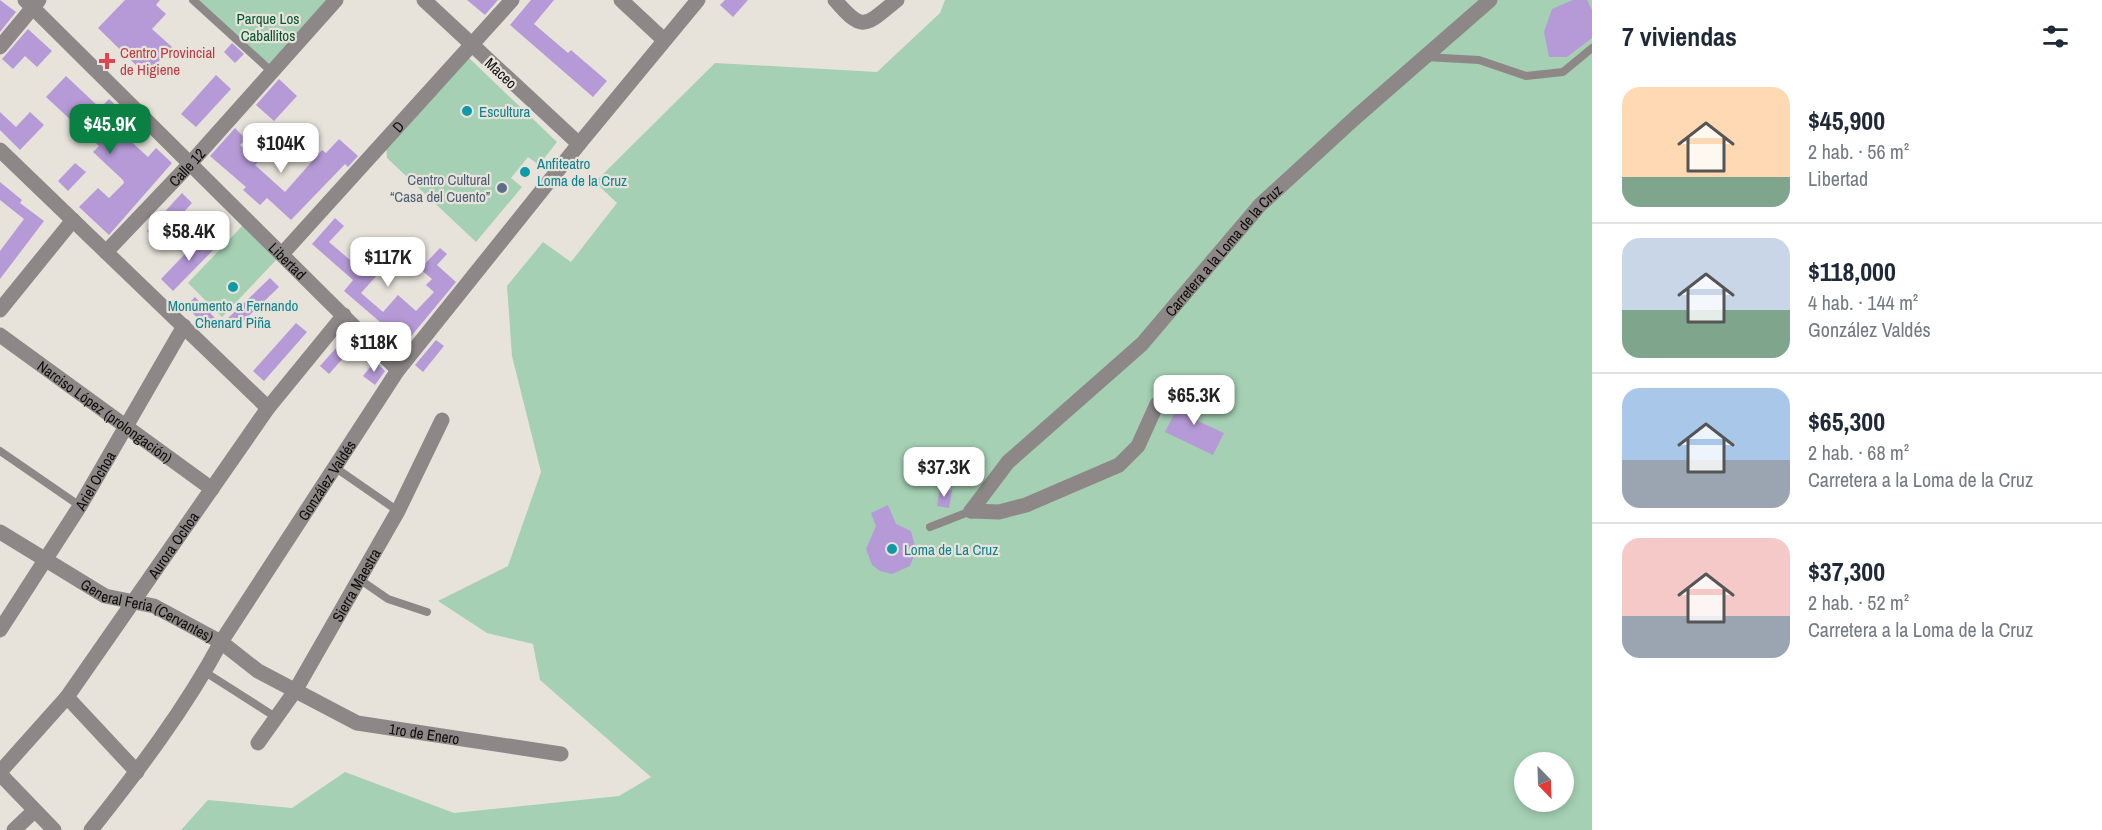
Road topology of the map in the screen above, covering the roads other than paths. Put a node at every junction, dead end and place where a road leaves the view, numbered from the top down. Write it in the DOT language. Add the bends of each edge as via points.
graph roads {
  1 [pos="193,0"];
  2 [pos="336,0"];
  3 [pos="424,0"];
  4 [pos="512,0"];
  5 [pos="621,0"];
  6 [pos="698,0"];
  7 [pos="835,0"];
  8 [pos="897,0"];
  9 [pos="1490,0"];
  10 [pos="32,2"];
  11 [pos="664,40"];
  12 [pos="471,45"];
  13 [pos="0,47"];
  14 [pos="1592,48"];
  15 [pos="1424,57"];
  16 [pos="272,71"];
  17 [pos="579,144"];
  18 [pos="0,150"];
  19 [pos="191,162"];
  20 [pos="73,220"];
  21 [pos="106,252"];
  22 [pos="283,253"];
  23 [pos="0,310"];
  24 [pos="344,315"];
  25 [pos="184,326"];
  26 [pos="0,335"];
  27 [pos="398,370"];
  28 [pos="1157,404"];
  29 [pos="268,408"];
  30 [pos="442,420"];
  31 [pos="125,427"];
  32 [pos="0,451"];
  33 [pos="333,466"];
  34 [pos="212,489"];
  35 [pos="80,506"];
  36 [pos="398,511"];
  37 [pos="971,511"];
  38 [pos="930,527"];
  39 [pos="0,532"];
  40 [pos="47,560"];
  41 [pos="359,579"];
  42 [pos="134,604"];
  43 [pos="427,612"];
  44 [pos="0,630"];
  45 [pos="221,642"];
  46 [pos="205,672"];
  47 [pos="295,691"];
  48 [pos="67,697"];
  49 [pos="277,718"];
  50 [pos="258,743"];
  51 [pos="561,754"];
  52 [pos="137,772"];
  53 [pos="0,773"];
  54 [pos="34,811"];
  55 [pos="14,830"];
  56 [pos="54,830"];
  57 [pos="91,830"];
  1 -- 16 [label="lane"];
  2 -- 16 [label="street, Calle 12"];
  3 -- 12 [label="street, Maceo"];
  4 -- 12 [label="street, D"];
  5 -- 11 [label="street"];
  6 -- 11 [label="street, González Valdés"];
  7 -- 8 [label="street" via="860,23"];
  9 -- 15 [label="street, Carretera a la Loma de la Cruz"];
  10 -- 13 [label="street"];
  10 -- 19 [label="street, Libertad"];
  11 -- 17 [label="street, González Valdés"];
  12 -- 17 [label="street, Maceo"];
  12 -- 22 [label="street, D"];
  14 -- 15 [label="lane" via="1563,72 1526,76 1479,60"];
  15 -- 37 [label="street, Carretera a la Loma de la Cruz" via="1260,205 1142,344 1008,462"];
  16 -- 19 [label="street, Calle 12"];
  17 -- 27 [label="street, González Valdés"];
  18 -- 20 [label="street"];
  19 -- 21 [label="street, Calle 12"];
  19 -- 22 [label="street, Libertad"];
  20 -- 21 [label="street"];
  20 -- 23 [label="street"];
  21 -- 25 [label="street"];
  22 -- 24 [label="street, Libertad"];
  24 -- 27 [label="street, Libertad"];
  24 -- 29 [label="street, Aurora Ochoa"];
  25 -- 29 [label="street"];
  25 -- 31 [label="street, Ariel Ochoa"];
  26 -- 31 [label="street, Narciso López (prolongación)"];
  27 -- 33 [label="street, González Valdés"];
  28 -- 37 [label="street" via="1138,446 1119,465 1026,505 999,512"];
  29 -- 34 [label="street, Aurora Ochoa"];
  30 -- 36 [label="street, Sierra Maestra"];
  31 -- 34 [label="street, Narciso López (prolongación)"];
  31 -- 35 [label="street, Ariel Ochoa"];
  32 -- 35 [label="lane"];
  33 -- 36 [label="lane"];
  33 -- 45 [label="street, González Valdés"];
  34 -- 42 [label="street, Aurora Ochoa"];
  35 -- 40 [label="street, Ariel Ochoa"];
  36 -- 41 [label="street, Sierra Maestra"];
  37 -- 38 [label="lane"];
  39 -- 40 [label="street, General Feria (Cervantes)"];
  40 -- 42 [label="street, General Feria (Cervantes)" via="105,596"];
  40 -- 44 [label="street, Ariel Ochoa"];
  41 -- 43 [label="lane" via="388,599"];
  41 -- 47 [label="street, Sierra Maestra"];
  42 -- 45 [label="street, General Feria (Cervantes)" via="154,606"];
  42 -- 48 [label="street, Aurora Ochoa"];
  45 -- 46 [label="street, González Valdés"];
  45 -- 47 [label="street, General Feria (Cervantes)" via="258,671"];
  46 -- 49 [label="lane"];
  46 -- 52 [label="street, González Valdés"];
  47 -- 49 [label="street, Sierra Maestra"];
  47 -- 51 [label="street, 1ro de Enero" via="357,723"];
  48 -- 52 [label="street"];
  48 -- 53 [label="street, Aurora Ochoa"];
  49 -- 50 [label="street, Sierra Maestra"];
  52 -- 57 [label="street, González Valdés"];
  53 -- 54 [label="street"];
  54 -- 55 [label="street"];
  54 -- 56 [label="street"];
}
